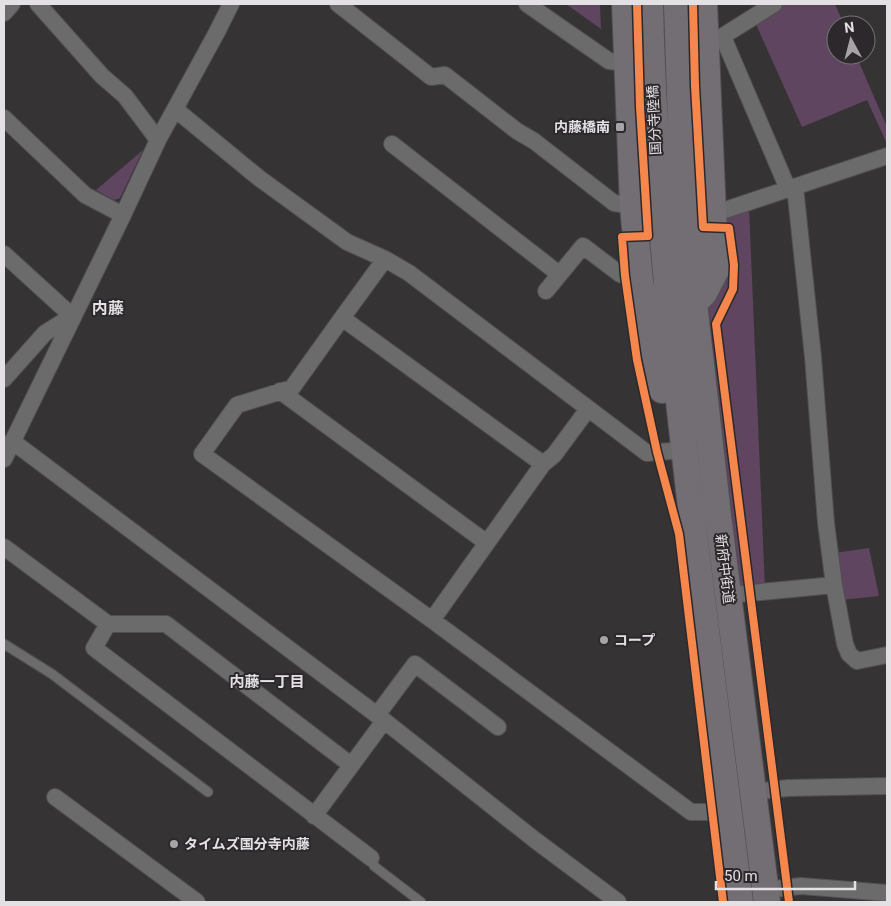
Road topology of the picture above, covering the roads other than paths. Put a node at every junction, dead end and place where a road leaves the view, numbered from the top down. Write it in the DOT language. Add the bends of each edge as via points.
graph roads {
  1 [pos="12,4"];
  2 [pos="38,4"];
  3 [pos="231,4"];
  4 [pos="338,4"];
  5 [pos="527,4"];
  6 [pos="625,4"];
  7 [pos="650,4"];
  8 [pos="677,4"];
  9 [pos="704,4"];
  10 [pos="774,4"];
  11 [pos="4,13"];
  12 [pos="714,41"];
  13 [pos="626,62"];
  14 [pos="175,109"];
  15 [pos="4,118"];
  16 [pos="158,140"];
  17 [pos="392,144"];
  18 [pos="887,156"];
  19 [pos="791,188"];
  20 [pos="633,206"];
  21 [pos="712,214"];
  22 [pos="123,215"];
  23 [pos="688,235"];
  24 [pos="662,236"];
  25 [pos="4,254"];
  26 [pos="385,259"];
  27 [pos="560,274"];
  28 [pos="640,282"];
  29 [pos="546,291"];
  30 [pos="694,303"];
  31 [pos="72,316"];
  32 [pos="342,318"];
  33 [pos="4,379"];
  34 [pos="280,391"];
  35 [pos="588,409"];
  36 [pos="12,441"];
  37 [pos="683,450"];
  38 [pos="4,459"];
  39 [pos="543,464"];
  40 [pos="487,543"];
  41 [pos="4,547"];
  42 [pos="834,585"];
  43 [pos="729,595"];
  44 [pos="432,620"];
  45 [pos="108,624"];
  46 [pos="4,644"];
  47 [pos="887,655"];
  48 [pos="380,718"];
  49 [pos="498,726"];
  50 [pos="351,765"];
  51 [pos="887,786"];
  52 [pos="208,792"];
  53 [pos="754,792"];
  54 [pos="55,797"];
  55 [pos="729,812"];
  56 [pos="314,816"];
  57 [pos="371,858"];
  58 [pos="887,893"];
  59 [pos="766,896"];
  60 [pos="197,902"];
  61 [pos="421,902"];
  62 [pos="618,902"];
  63 [pos="740,902"];
  1 -- 11 [label="street"];
  2 -- 16 [label="street" via="102,76 125,96"];
  3 -- 14 [label="street"];
  4 -- 20 [label="street" via="431,77 445,75 614,204"];
  5 -- 13 [label="street" via="609,61"];
  6 -- 13 [label="main road"];
  7 -- 24 [label="main road, 国分寺陸橋"];
  8 -- 23 [label="main road, 国分寺陸橋"];
  9 -- 12 [label="main road"];
  10 -- 12 [label="street"];
  12 -- 19 [label="street"];
  12 -- 21 [label="main road"];
  13 -- 20 [label="main road"];
  14 -- 16 [label="street"];
  14 -- 26 [label="street" via="259,178 346,242"];
  15 -- 22 [label="street" via="85,196"];
  16 -- 22 [label="street"];
  17 -- 27 [label="street"];
  18 -- 19 [label="street"];
  19 -- 21 [label="street"];
  19 -- 42 [label="street" via="812,348"];
  20 -- 28 [label="main road"];
  21 -- 30 [label="main road" via="717,268"];
  22 -- 31 [label="street"];
  23 -- 30 [label="main road, 新府中街道"];
  24 -- 37 [label="main road, 新府中街道"];
  25 -- 31 [label="street"];
  26 -- 32 [label="street"];
  26 -- 35 [label="street" via="409,273"];
  27 -- 28 [label="street" via="583,246 620,274"];
  27 -- 29 [label="street"];
  28 -- 37 [label="main road" via="663,396"];
  30 -- 43 [label="main road, 新府中街道"];
  31 -- 33 [label="street" via="46,333"];
  31 -- 36 [label="street"];
  32 -- 34 [label="street" via="292,388"];
  32 -- 39 [label="street"];
  34 -- 40 [label="street"];
  34 -- 44 [label="street" via="237,404 202,454"];
  35 -- 37 [label="street" via="647,454"];
  35 -- 39 [label="street" via="554,455"];
  36 -- 38 [label="street"];
  36 -- 48 [label="street"];
  37 -- 55 [label="main road, 新府中街道"];
  39 -- 40 [label="street"];
  40 -- 44 [label="street"];
  41 -- 45 [label="street"];
  42 -- 43 [label="street"];
  42 -- 47 [label="street" via="849,654 857,661"];
  43 -- 53 [label="main road, 新府中街道"];
  44 -- 55 [label="street" via="691,812"];
  45 -- 50 [label="street" via="166,624"];
  45 -- 56 [label="street" via="94,648"];
  46 -- 52 [label="lane" via="52,674"];
  48 -- 49 [label="street" via="415,664"];
  48 -- 50 [label="street"];
  48 -- 62 [label="street"];
  50 -- 56 [label="street"];
  51 -- 53 [label="street"];
  53 -- 59 [label="main road, 新府中街道"];
  54 -- 60 [label="street"];
  55 -- 63 [label="main road, 新府中街道"];
  56 -- 57 [label="street"];
  57 -- 61 [label="lane" via="374,866"];
  58 -- 59 [label="street" via="800,886"];
}
